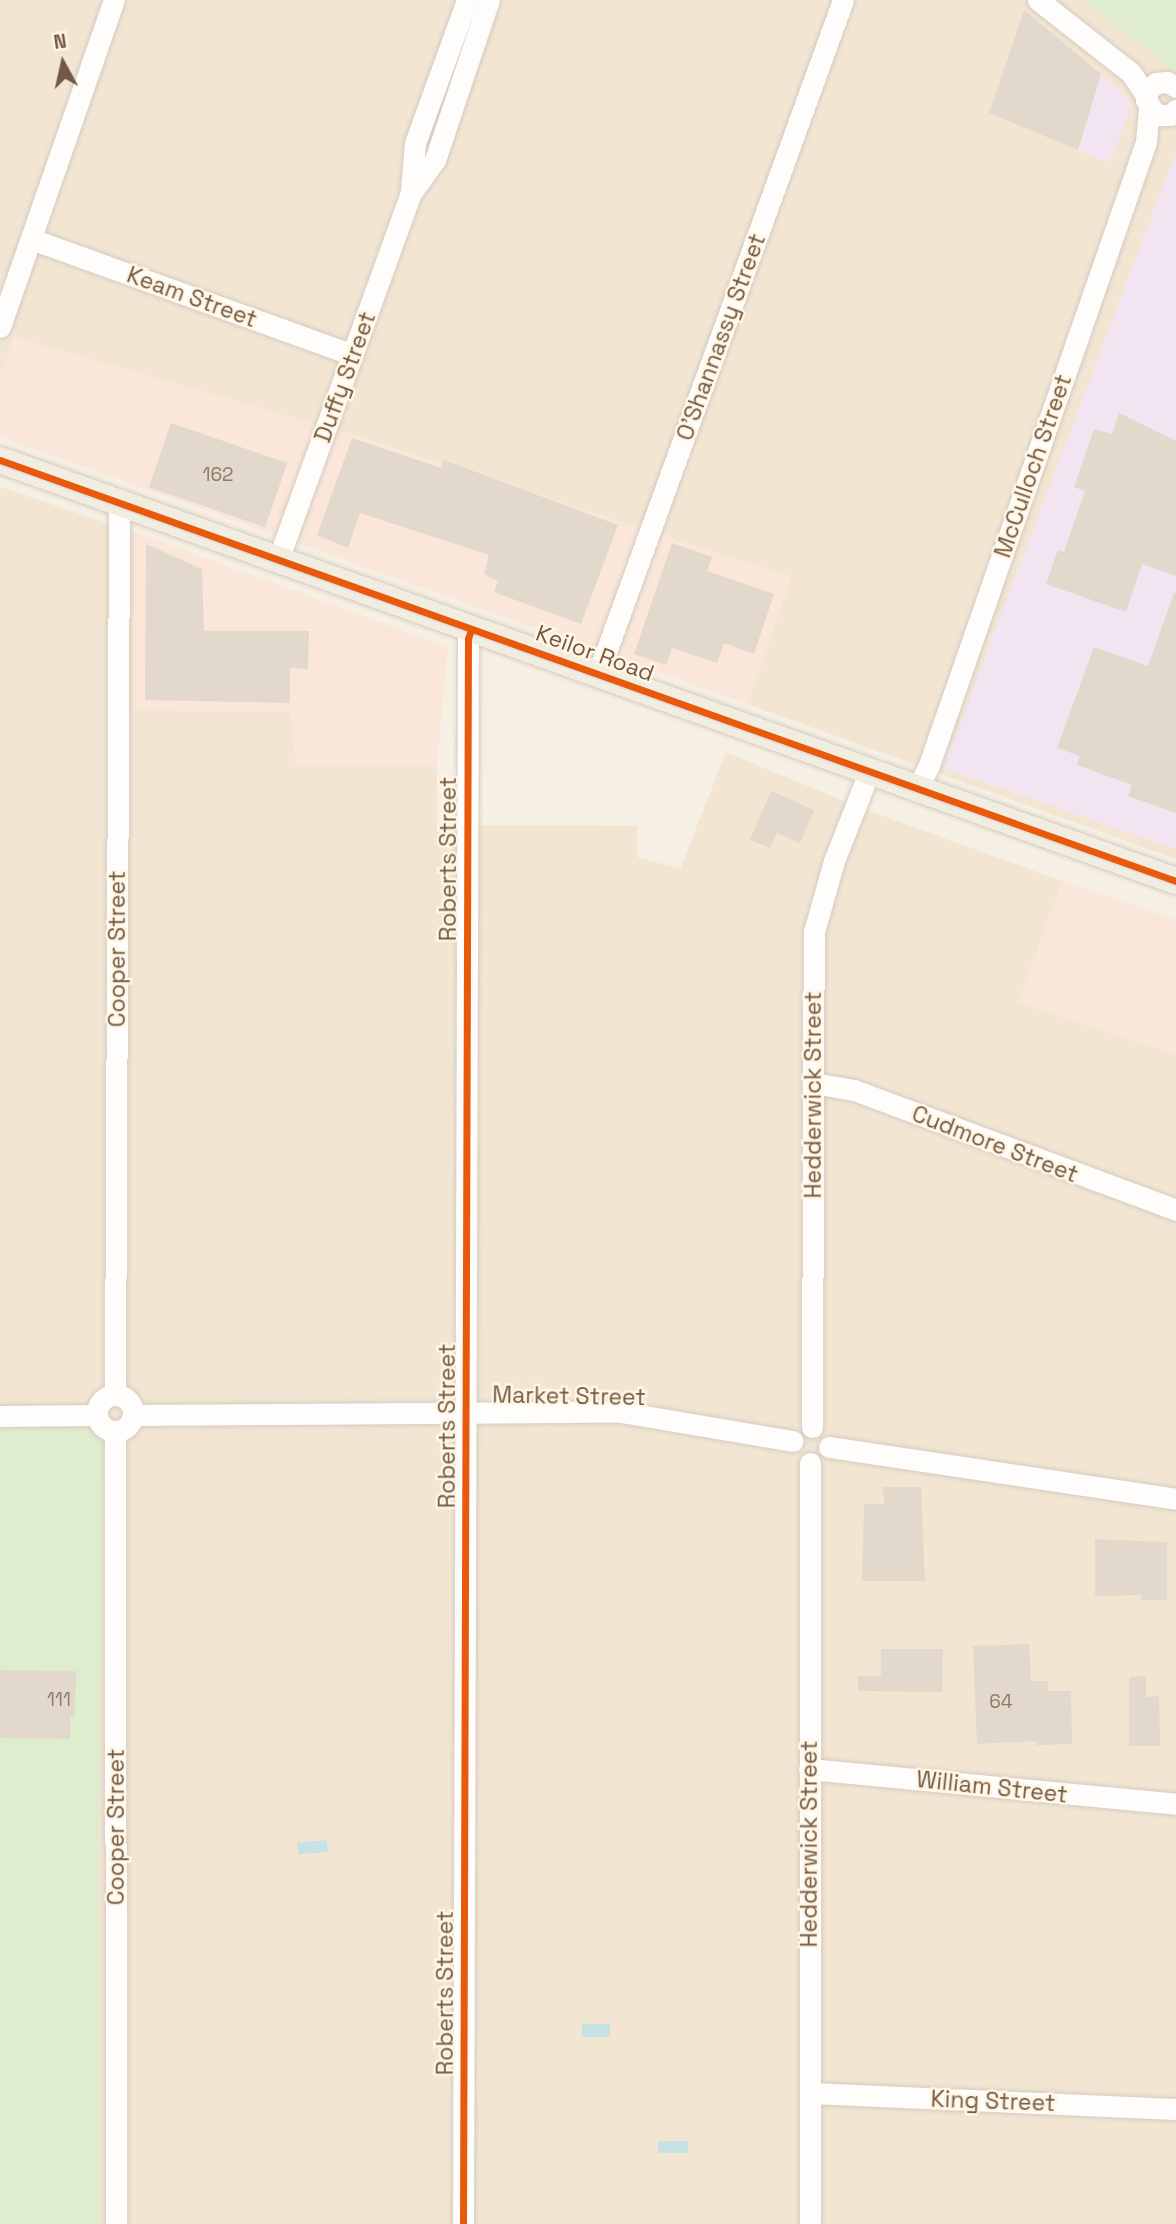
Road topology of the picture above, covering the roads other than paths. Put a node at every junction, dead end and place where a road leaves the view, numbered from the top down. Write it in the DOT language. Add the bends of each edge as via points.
graph roads {
  1 [pos="114,0"];
  2 [pos="467,0"];
  3 [pos="489,0"];
  4 [pos="843,0"];
  5 [pos="1038,0"];
  6 [pos="1165,103"];
  7 [pos="411,193"];
  8 [pos="31,239"];
  9 [pos="0,327"];
  10 [pos="353,355"];
  11 [pos="0,460"];
  12 [pos="119,503"];
  13 [pos="278,560"];
  14 [pos="471,629"];
  15 [pos="598,674"];
  16 [pos="869,772"];
  17 [pos="917,789"];
  18 [pos="1176,881"];
  19 [pos="813,1083"];
  20 [pos="1176,1210"];
  21 [pos="115,1394"];
  22 [pos="466,1414"];
  23 [pos="96,1415"];
  24 [pos="133,1415"];
  25 [pos="0,1416"];
  26 [pos="812,1427"];
  27 [pos="115,1431"];
  28 [pos="793,1441"];
  29 [pos="829,1447"];
  30 [pos="810,1463"];
  31 [pos="1176,1499"];
  32 [pos="809,1769"];
  33 [pos="1176,1804"];
  34 [pos="810,2093"];
  35 [pos="1176,2109"];
  36 [pos="116,2224"];
  37 [pos="463,2224"];
  38 [pos="810,2224"];
  1 -- 8 [label="street"];
  2 -- 7 [label="street, Duffy Street" via="415,143"];
  3 -- 7 [label="street, Duffy Street" via="435,160"];
  4 -- 15 [label="street, O'Shannassy Street"];
  5 -- 6 [label="street"];
  6 -- 17 [label="street, McCulloch Street" via="1146,142"];
  7 -- 10 [label="street, Duffy Street"];
  8 -- 9 [label="street"];
  8 -- 10 [label="street, Keam Street"];
  10 -- 13 [label="street, Duffy Street"];
  11 -- 12 [label="main road, Keilor Road"];
  12 -- 13 [label="main road, Keilor Road"];
  12 -- 21 [label="street, Cooper Street"];
  13 -- 14 [label="main road, Keilor Road"];
  14 -- 15 [label="main road, Keilor Road"];
  14 -- 22 [label="street, Roberts Street"];
  15 -- 16 [label="main road, Keilor Road"];
  16 -- 17 [label="main road, Keilor Road"];
  16 -- 19 [label="street, Hedderwick Street" via="817,915"];
  17 -- 18 [label="main road, Keilor Road"];
  19 -- 20 [label="street, Cudmore Street" via="854,1090"];
  19 -- 26 [label="street, Hedderwick Street"];
  21 -- 23 [label="street" via="99,1403"];
  21 -- 24 [label="street" via="129,1402"];
  22 -- 24 [label="street, Market Street"];
  22 -- 28 [label="street, Market Street" via="621,1412"];
  22 -- 37 [label="street, Roberts Street"];
  23 -- 25 [label="street"];
  23 -- 27 [label="street" via="102,1426"];
  24 -- 27 [label="street" via="128,1425"];
  26 -- 28 [label="street" via="802,1429"];
  26 -- 29 [label="street" via="826,1436"];
  27 -- 36 [label="street, Cooper Street"];
  28 -- 30 [label="street" via="797,1456"];
  29 -- 30 [label="street" via="821,1460"];
  29 -- 31 [label="street"];
  30 -- 32 [label="street, Hedderwick Street"];
  32 -- 33 [label="street, William Street"];
  32 -- 34 [label="street, Hedderwick Street"];
  34 -- 35 [label="street, King Street"];
  34 -- 38 [label="street, Hedderwick Street"];
}
